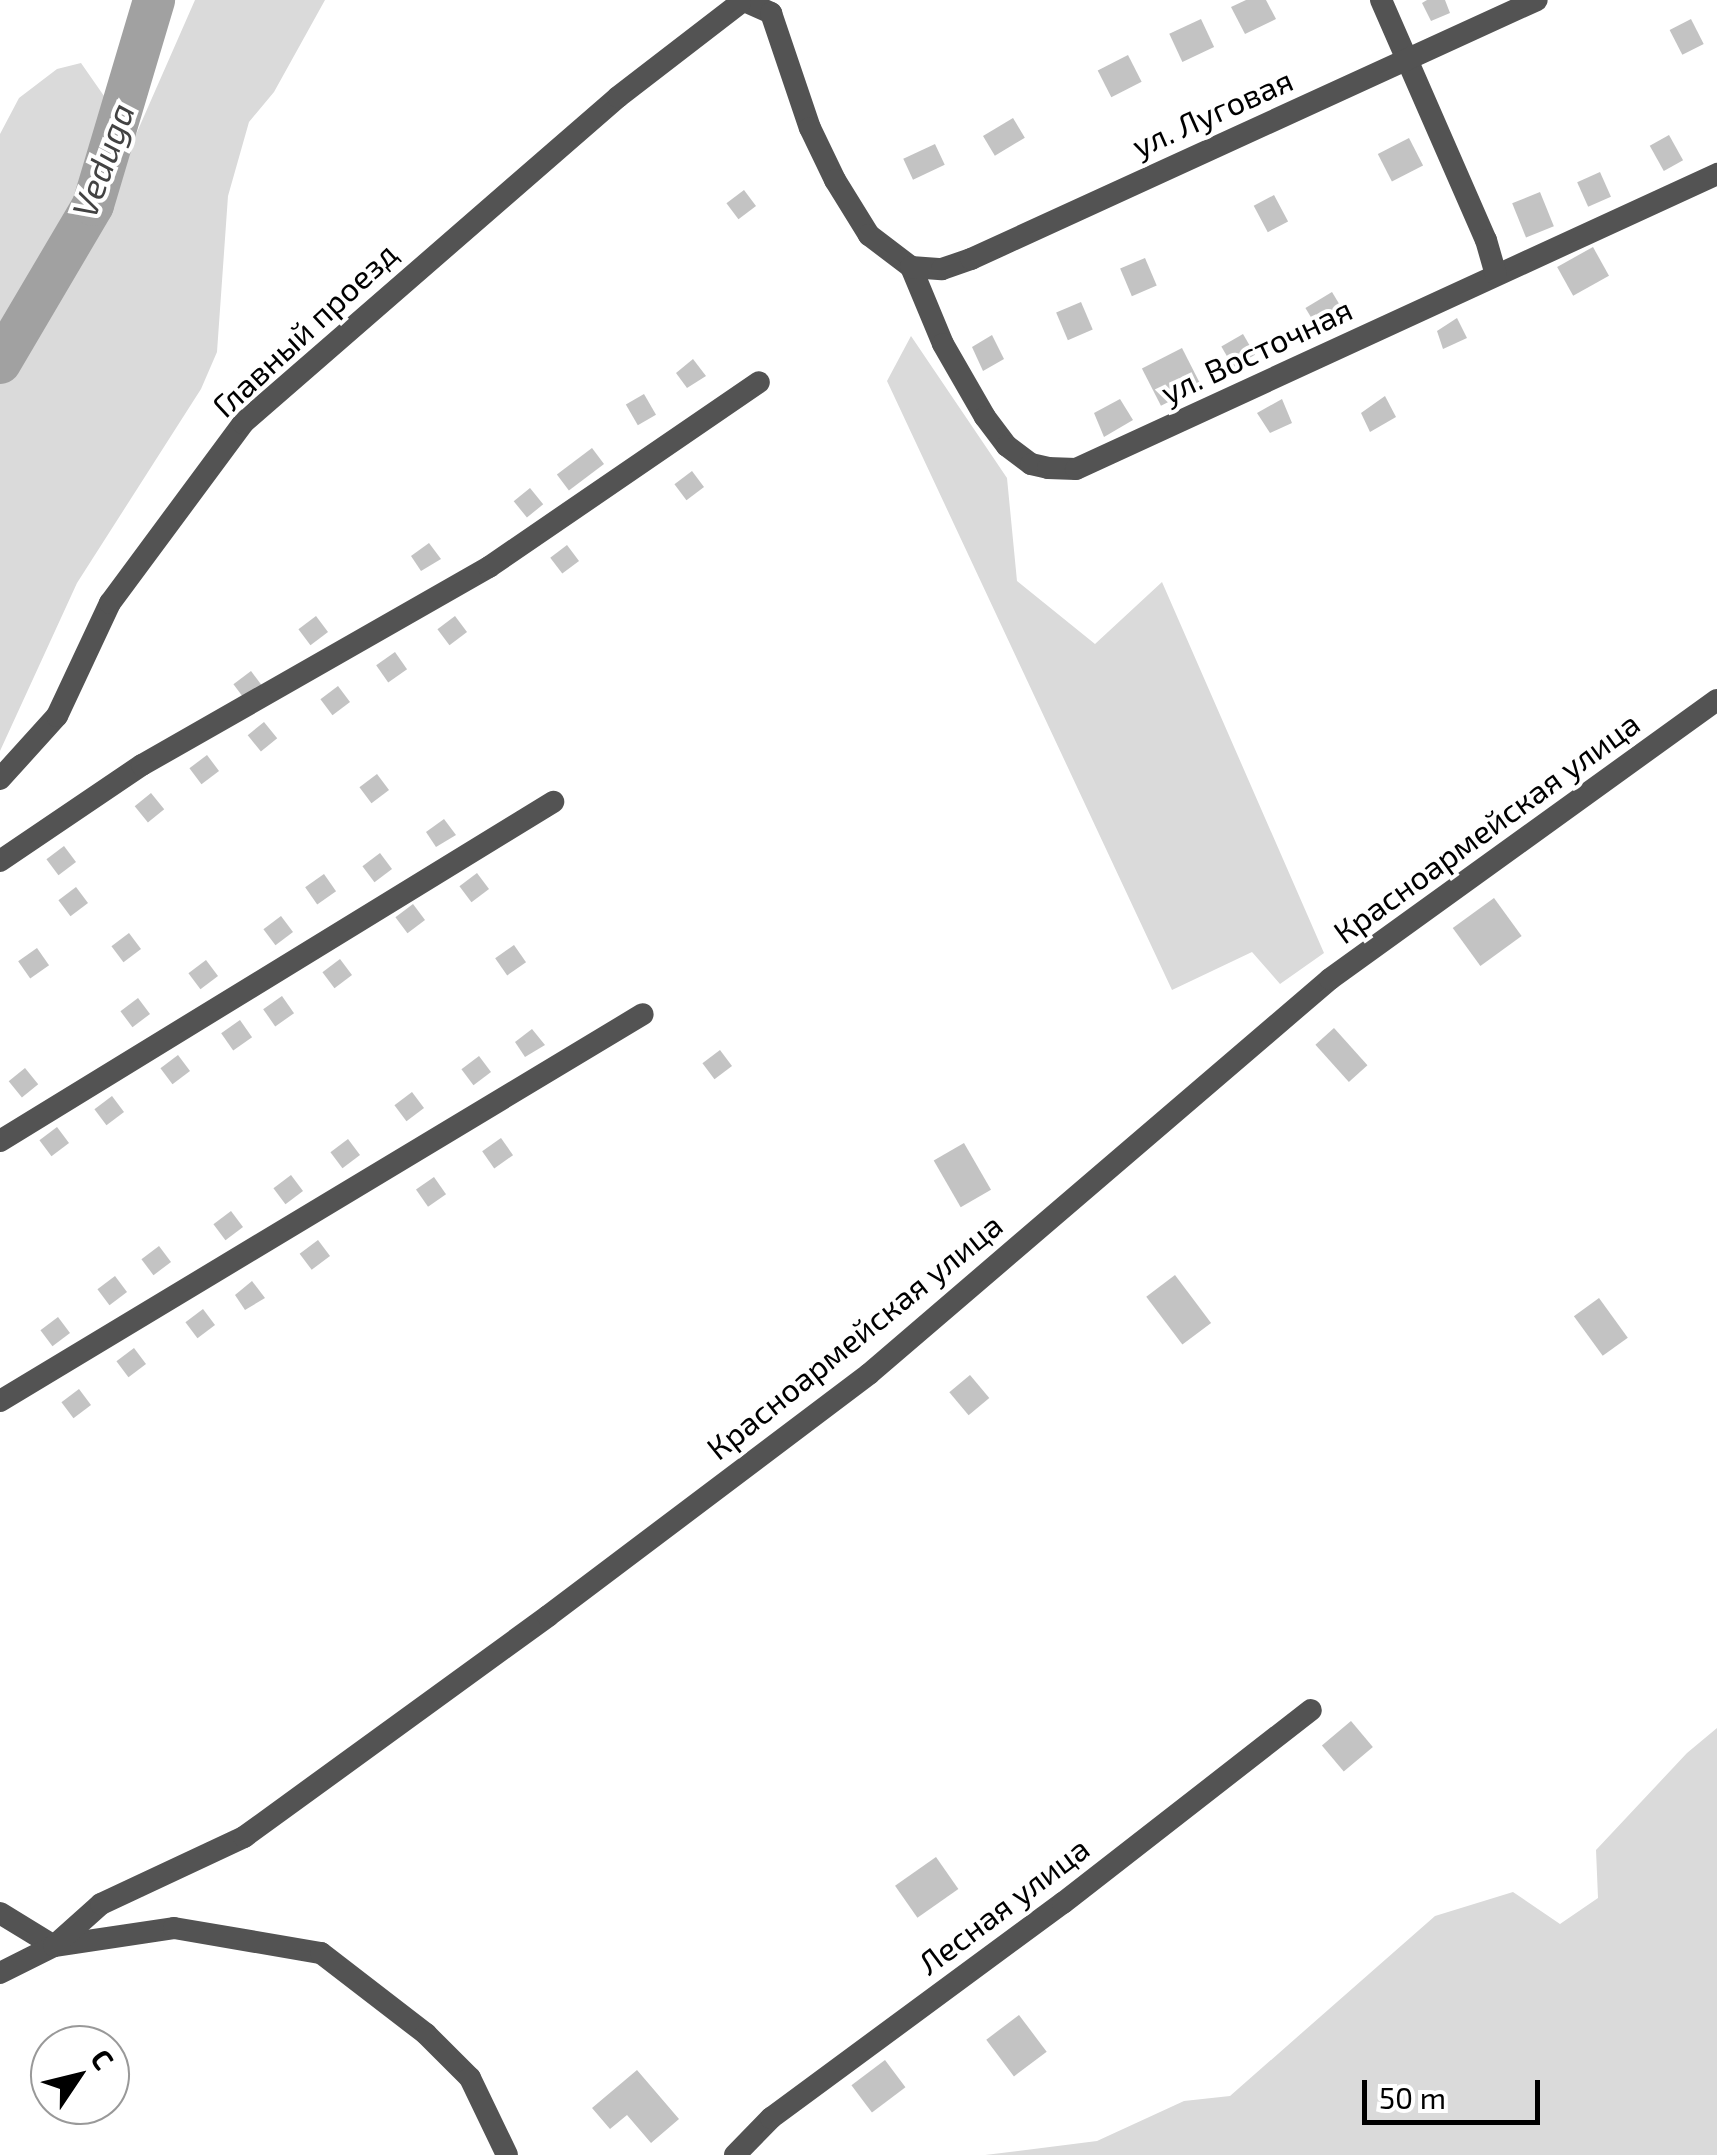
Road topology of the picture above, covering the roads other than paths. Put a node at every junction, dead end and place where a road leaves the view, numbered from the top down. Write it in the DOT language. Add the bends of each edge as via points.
graph roads {
  1 [pos="1381,0"];
  2 [pos="1538,0"];
  3 [pos="741,1"];
  4 [pos="1406,60"];
  5 [pos="1717,174"];
  6 [pos="911,267"];
  7 [pos="1496,274"];
  8 [pos="759,382"];
  9 [pos="1717,700"];
  10 [pos="0,780"];
  11 [pos="553,802"];
  12 [pos="0,862"];
  13 [pos="643,1014"];
  14 [pos="0,1140"];
  15 [pos="0,1400"];
  16 [pos="1311,1710"];
  17 [pos="0,1913"];
  18 [pos="54,1946"];
  19 [pos="0,1973"];
  20 [pos="507,2155"];
  21 [pos="736,2155"];
  1 -- 4 [label="street"];
  2 -- 4 [label="street, ул. Луговая"];
  3 -- 6 [label="street" via="771,13 835,180 869,235"];
  3 -- 10 [label="street, Главный проезд" via="632,86 243,423 110,603 58,716"];
  4 -- 6 [label="street, ул. Луговая" via="972,258 942,268"];
  4 -- 7 [label="street"];
  5 -- 7 [label="street, ул. Восточная"];
  6 -- 7 [label="street, ул. Восточная" via="964,383 1007,446 1032,464 1076,469"];
  8 -- 12 [label="street" via="489,567 142,765"];
  9 -- 18 [label="street, Красноармейская улица" via="1330,979 868,1374 564,1605 244,1838 101,1904"];
  11 -- 14 [label="street"];
  13 -- 15 [label="street"];
  16 -- 21 [label="street, Лесная улица" via="771,2118"];
  17 -- 18 [label="street"];
  18 -- 19 [label="street, Красноармейская улица"];
  18 -- 20 [label="street" via="174,1928 321,1953 426,2034 470,2078"];
}
